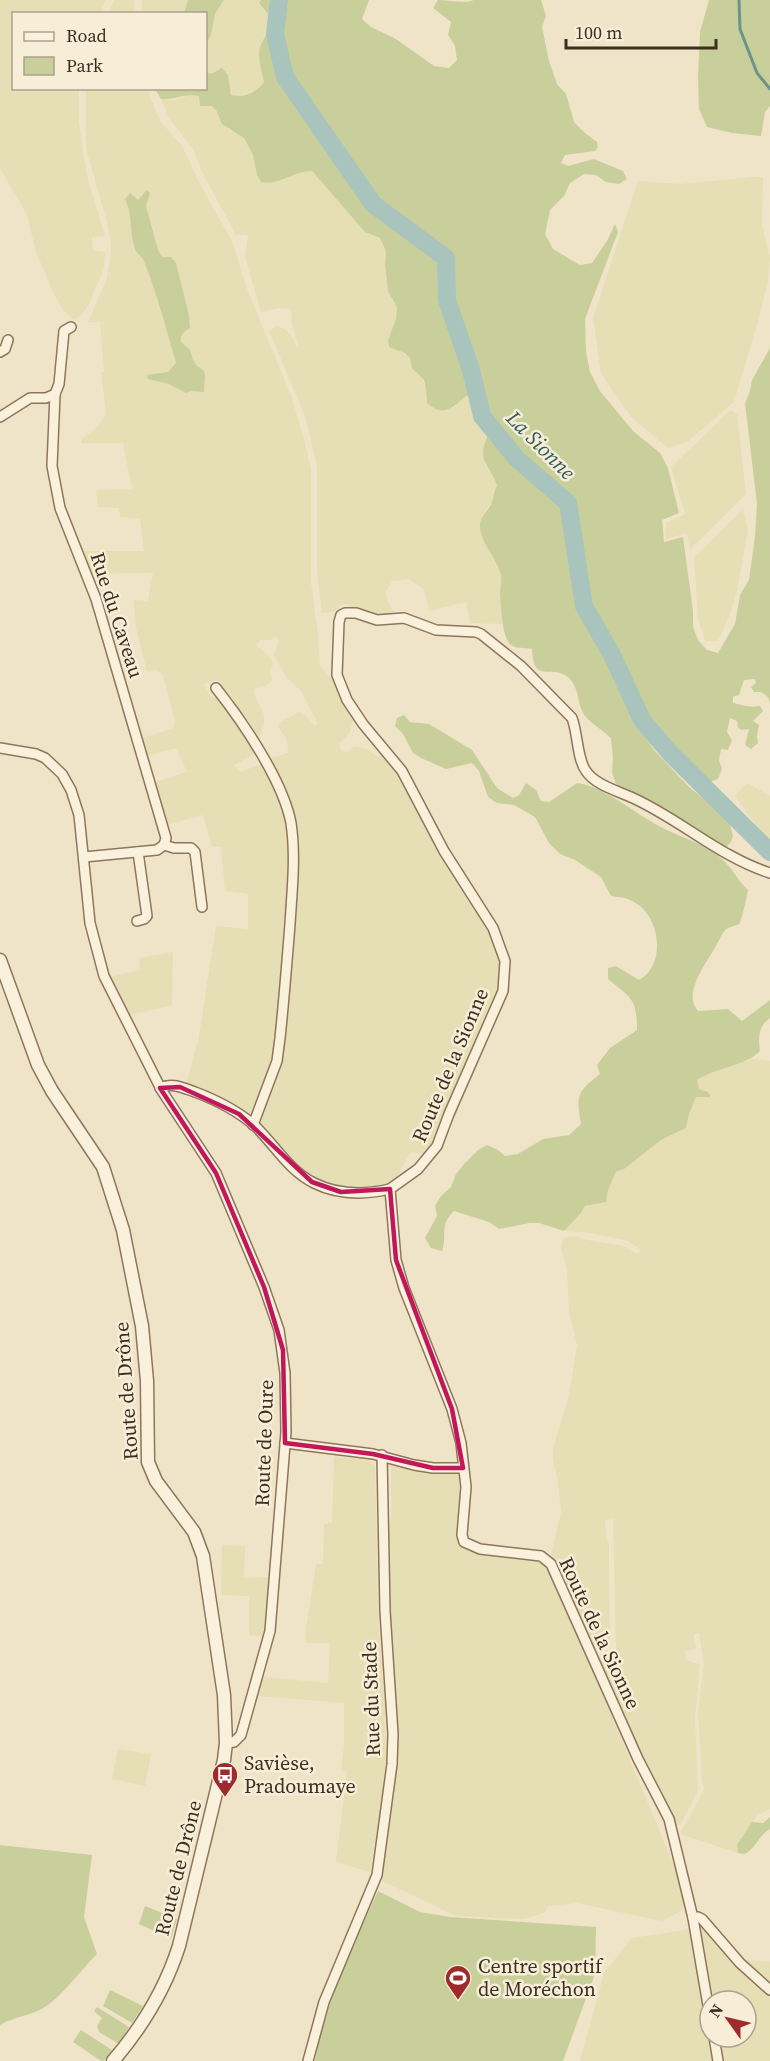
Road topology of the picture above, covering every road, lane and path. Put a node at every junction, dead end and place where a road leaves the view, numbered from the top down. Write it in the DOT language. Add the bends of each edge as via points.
graph roads {
  1 [pos="71,327"];
  2 [pos="8,340"];
  3 [pos="0,352"];
  4 [pos="55,394"];
  5 [pos="0,417"];
  6 [pos="216,688"];
  7 [pos="0,748"];
  8 [pos="164,845"];
  9 [pos="138,852"];
  10 [pos="84,857"];
  11 [pos="770,873"];
  12 [pos="202,907"];
  13 [pos="137,921"];
  14 [pos="0,960"];
  15 [pos="160,1088"];
  16 [pos="253,1125"];
  17 [pos="390,1189"];
  18 [pos="285,1443"];
  19 [pos="382,1455"];
  20 [pos="463,1468"];
  21 [pos="226,1743"];
  22 [pos="693,1918"];
  23 [pos="705,1989"];
  24 [pos="770,1990"];
  25 [pos="113,2061"];
  26 [pos="308,2061"];
  1 -- 4 [label="street, Rue du Caveau" via="64,332"];
  2 -- 3 [label="street"];
  4 -- 5 [label="street" via="30,398"];
  4 -- 8 [label="street, Rue du Caveau" via="52,466 60,508 96,599 164,830"];
  6 -- 16 [label="street" via="240,722 286,805 294,854 277,1060"];
  7 -- 10 [label="street, Route de Oure" via="40,756 62,774 79,811"];
  8 -- 9 [label="street" via="157,850"];
  8 -- 12 [label="street" via="191,848 195,852"];
  9 -- 10 [label="street"];
  9 -- 13 [label="street" via="147,916"];
  10 -- 15 [label="street, Route de Oure" via="90,923 102,969"];
  11 -- 17 [label="street, Route de la Sionne" via="734,858 672,819 591,777 582,764 572,718 481,634 436,630 404,618 377,620 357,614 341,615 337,675 347,700 402,771 444,851 493,928 505,961 502,991 437,1146 418,1169"];
  14 -- 21 [label="street, Route de Drône" via="38,1065 103,1167 123,1230 142,1326 148,1462 156,1481 194,1532 203,1556 224,1695"];
  15 -- 16 [label="street" via="170,1084 206,1097"];
  15 -- 18 [label="street, Route de Oure" via="216,1173 264,1287 283,1350"];
  16 -- 17 [label="street" via="294,1168 322,1187 353,1193"];
  17 -- 20 [label="street, Route de la Sionne" via="396,1260 452,1409"];
  18 -- 19 [label="street"];
  18 -- 21 [label="street, Route de Oure" via="270,1631 241,1734 234,1742"];
  19 -- 20 [label="street" via="414,1465"];
  19 -- 26 [label="street, Rue du Stade" via="385,1611 393,1734 391,1775 377,1875 324,2002"];
  20 -- 22 [label="street, Route de la Sionne" via="464,1542 480,1549 541,1556 551,1564 669,1819"];
  21 -- 25 [label="street, Route de Drône" via="218,1790 174,1961 150,2011"];
  22 -- 23 [label="street, Route de la Sionne"];
  22 -- 24 [label="street" via="702,1919"];
}
